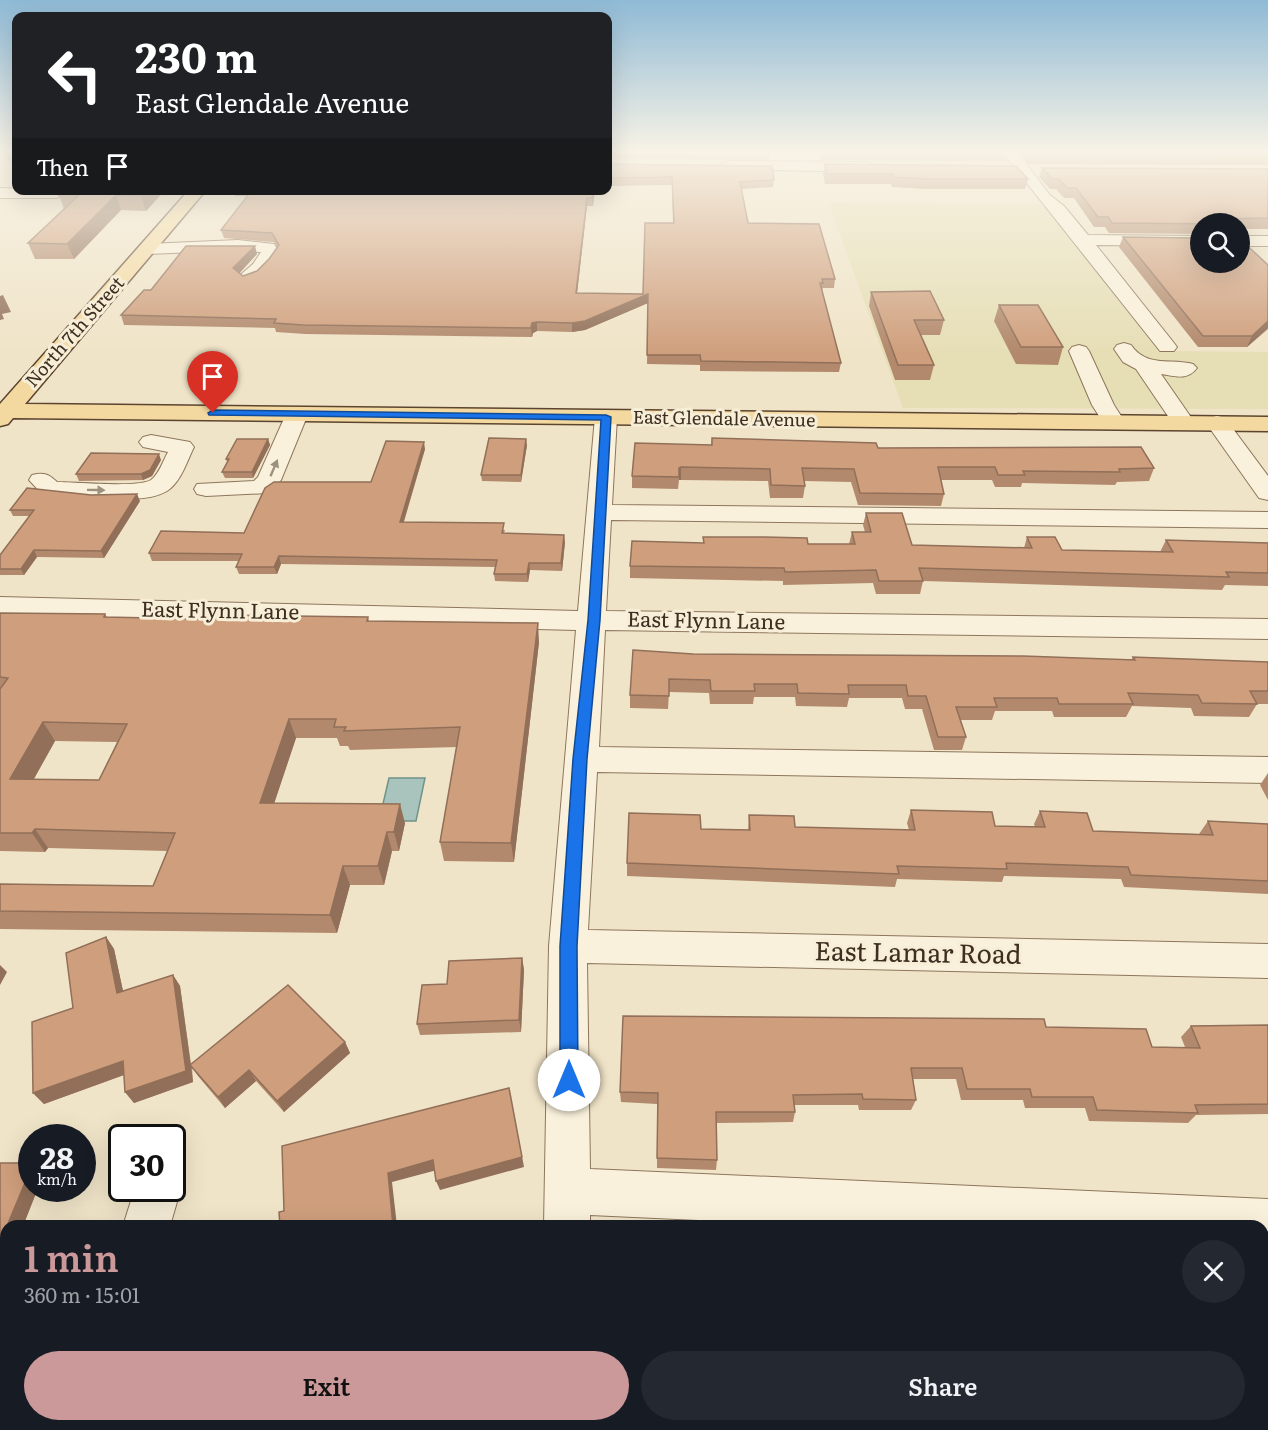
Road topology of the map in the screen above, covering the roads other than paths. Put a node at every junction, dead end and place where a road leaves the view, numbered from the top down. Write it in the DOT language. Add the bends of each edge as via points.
graph roads {
  1 [pos="172,220"];
  2 [pos="1065,220"];
  3 [pos="1083,240"];
  4 [pos="1190,241"];
  5 [pos="1250,242"];
  6 [pos="1266,243"];
  7 [pos="147,249"];
  8 [pos="247,277"];
  9 [pos="1167,347"];
  10 [pos="1124,349"];
  11 [pos="1079,351"];
  12 [pos="1144,365"];
  13 [pos="1186,368"];
  14 [pos="2,414"];
  15 [pos="297,414"];
  16 [pos="606,417"];
  17 [pos="1114,422"];
  18 [pos="1184,423"];
  19 [pos="1217,423"];
  20 [pos="1268,424"];
  21 [pos="151,442"];
  22 [pos="41,480"];
  23 [pos="206,489"];
  24 [pos="1268,493"];
  25 [pos="601,513"];
  26 [pos="1268,520"];
  27 [pos="0,606"];
  28 [pos="594,620"];
  29 [pos="1268,629"];
  30 [pos="580,759"];
  31 [pos="1268,770"];
  32 [pos="568,946"];
  33 [pos="1268,961"];
  34 [pos="154,1202"];
  35 [pos="568,1208"];
  36 [pos="148,1220"];
  37 [pos="1168,1220"];
  1 -- 7 [label="main road, North 7th Street"];
  2 -- 3 [label="street"];
  3 -- 4 [label="street"];
  3 -- 9 [label="street"];
  5 -- 6 [label="street"];
  7 -- 8 [label="street" via="268,248 270,252 260,268"];
  7 -- 14 [label="main road, North 7th Street"];
  10 -- 12 [label="street" via="1130,358"];
  11 -- 17 [label="street"];
  12 -- 13 [label="street" via="1182,371"];
  12 -- 18 [label="street"];
  14 -- 15 [label="main road, East Glendale Avenue"];
  15 -- 16 [label="main road, East Glendale Avenue"];
  23 -- 15 [label="street, one-way" via="260,488 269,480"];
  16 -- 17 [label="main road, East Glendale Avenue"];
  16 -- 25 [label="street"];
  17 -- 18 [label="main road, East Glendale Avenue"];
  18 -- 19 [label="main road, East Glendale Avenue"];
  19 -- 20 [label="main road, East Glendale Avenue"];
  19 -- 24 [label="street"];
  22 -- 21 [label="street, one-way" via="51,489 155,488 164,480 182,447"];
  25 -- 26 [label="street"];
  25 -- 28 [label="street"];
  27 -- 28 [label="street, East Flynn Lane"];
  28 -- 29 [label="street, East Flynn Lane"];
  28 -- 30 [label="street"];
  30 -- 31 [label="street"];
  30 -- 32 [label="street"];
  32 -- 33 [label="street, East Lamar Road"];
  32 -- 35 [label="street"];
  34 -- 36 [label="street"];
  35 -- 37 [label="street"];
}
